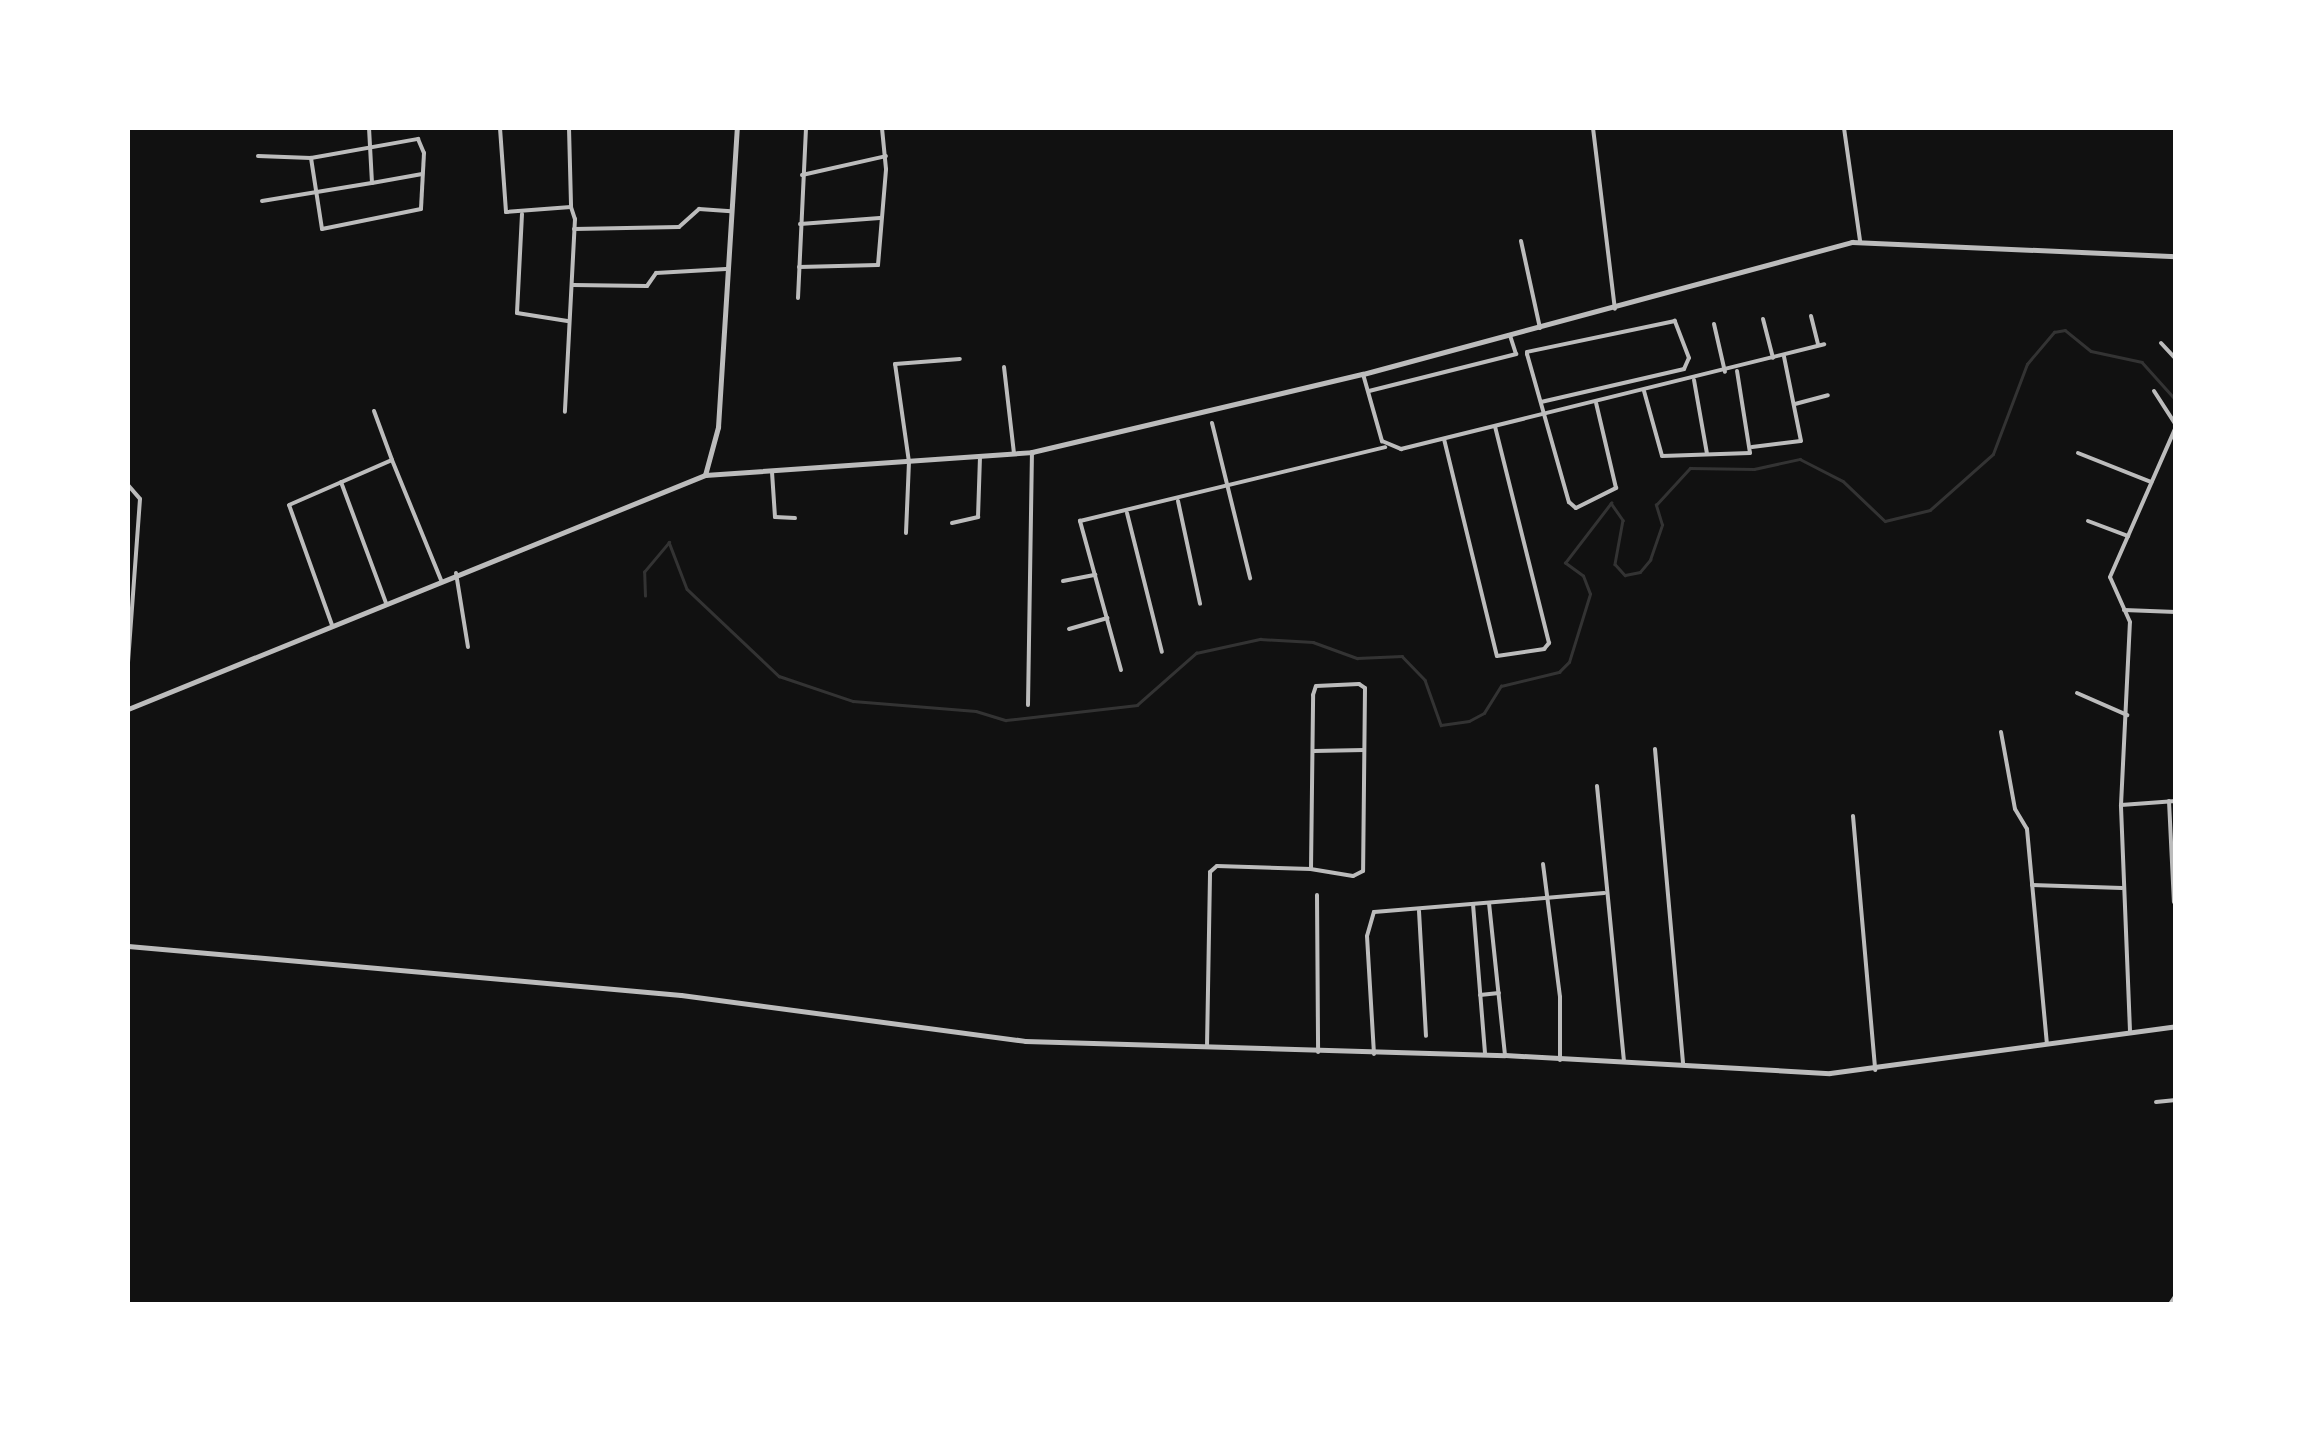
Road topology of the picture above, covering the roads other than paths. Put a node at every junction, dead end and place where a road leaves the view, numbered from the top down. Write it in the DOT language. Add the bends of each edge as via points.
graph roads {
  1 [pos="369,128"];
  2 [pos="500,128"];
  3 [pos="569,128"];
  4 [pos="738,128"];
  5 [pos="806,128"];
  6 [pos="882,128"];
  7 [pos="1593,128"];
  8 [pos="1844,128"];
  9 [pos="370,146"];
  10 [pos="258,156"];
  11 [pos="886,156"];
  12 [pos="311,158"];
  13 [pos="423,174"];
  14 [pos="801,175"];
  15 [pos="372,183"];
  16 [pos="316,193"];
  17 [pos="262,201"];
  18 [pos="572,207"];
  19 [pos="731,210"];
  20 [pos="522,214"];
  21 [pos="881,218"];
  22 [pos="800,224"];
  23 [pos="574,229"];
  24 [pos="1522,241"];
  25 [pos="1860,241"];
  26 [pos="2176,256"];
  27 [pos="798,267"];
  28 [pos="730,269"];
  29 [pos="573,285"];
  30 [pos="798,298"];
  31 [pos="1615,309"];
  32 [pos="1811,316"];
  33 [pos="1763,318"];
  34 [pos="567,321"];
  35 [pos="1714,324"];
  36 [pos="1540,328"];
  37 [pos="1510,336"];
  38 [pos="2161,343"];
  39 [pos="1784,357"];
  40 [pos="2176,358"];
  41 [pos="960,359"];
  42 [pos="1773,360"];
  43 [pos="1004,367"];
  44 [pos="1736,369"];
  45 [pos="1726,372"];
  46 [pos="1363,374"];
  47 [pos="1694,379"];
  48 [pos="1644,391"];
  49 [pos="2154,391"];
  50 [pos="1368,392"];
  51 [pos="1828,395"];
  52 [pos="1541,402"];
  53 [pos="1596,403"];
  54 [pos="1796,404"];
  55 [pos="374,411"];
  56 [pos="565,412"];
  57 [pos="1545,415"];
  58 [pos="1212,424"];
  59 [pos="2176,426"];
  60 [pos="1495,427"];
  61 [pos="1444,439"];
  62 [pos="1385,447"];
  63 [pos="1752,447"];
  64 [pos="1032,452"];
  65 [pos="1014,453"];
  66 [pos="2078,453"];
  67 [pos="1708,454"];
  68 [pos="980,456"];
  69 [pos="392,460"];
  70 [pos="909,462"];
  71 [pos="772,472"];
  72 [pos="705,475"];
  73 [pos="341,482"];
  74 [pos="2151,482"];
  75 [pos="128,485"];
  76 [pos="1231,489"];
  77 [pos="1178,502"];
  78 [pos="1127,513"];
  79 [pos="795,518"];
  80 [pos="2088,521"];
  81 [pos="952,523"];
  82 [pos="906,533"];
  83 [pos="2128,536"];
  84 [pos="456,573"];
  85 [pos="1095,575"];
  86 [pos="1250,578"];
  87 [pos="441,580"];
  88 [pos="1062,581"];
  89 [pos="386,603"];
  90 [pos="1200,604"];
  91 [pos="2124,610"];
  92 [pos="129,612"];
  93 [pos="2176,612"];
  94 [pos="1107,618"];
  95 [pos="332,625"];
  96 [pos="1069,629"];
  97 [pos="128,647"];
  98 [pos="468,647"];
  99 [pos="1162,652"];
  100 [pos="128,663"];
  101 [pos="1121,670"];
  102 [pos="2077,693"];
  103 [pos="1028,705"];
  104 [pos="128,709"];
  105 [pos="2126,715"];
  106 [pos="2001,732"];
  107 [pos="1655,749"];
  108 [pos="1312,750"];
  109 [pos="1364,750"];
  110 [pos="1597,786"];
  111 [pos="2172,801"];
  112 [pos="2121,805"];
  113 [pos="1853,816"];
  114 [pos="2174,851"];
  115 [pos="1543,864"];
  116 [pos="1311,869"];
  117 [pos="2032,885"];
  118 [pos="2123,888"];
  119 [pos="1604,893"];
  120 [pos="1317,896"];
  121 [pos="1548,899"];
  122 [pos="2174,902"];
  123 [pos="1489,903"];
  124 [pos="1473,904"];
  125 [pos="1419,909"];
  126 [pos="128,946"];
  127 [pos="1494,950"];
  128 [pos="1477,951"];
  129 [pos="1499,993"];
  130 [pos="1480,995"];
  131 [pos="2176,1026"];
  132 [pos="2130,1031"];
  133 [pos="1426,1036"];
  134 [pos="2048,1044"];
  135 [pos="1207,1048"];
  136 [pos="1318,1052"];
  137 [pos="1374,1054"];
  138 [pos="1484,1054"];
  139 [pos="1505,1054"];
  140 [pos="1560,1060"];
  141 [pos="1624,1063"];
  142 [pos="1683,1064"];
  143 [pos="1875,1070"];
  144 [pos="2176,1100"];
  145 [pos="2156,1102"];
  146 [pos="2176,1295"];
  147 [pos="2170,1304"];
  1 -- 9 [label="street"];
  2 -- 20 [label="street" via="506,212"];
  3 -- 18 [label="street"];
  4 -- 19 [label="street"];
  5 -- 14 [label="street"];
  6 -- 11 [label="street"];
  7 -- 31 [label="street"];
  8 -- 25 [label="street"];
  9 -- 12 [label="street"];
  9 -- 13 [label="street" via="422,141"];
  9 -- 15 [label="street"];
  10 -- 12 [label="street"];
  11 -- 14 [label="street"];
  11 -- 21 [label="street"];
  12 -- 16 [label="street"];
  13 -- 15 [label="street"];
  13 -- 16 [label="street" via="421,209 414,214 324,230"];
  14 -- 22 [label="street"];
  15 -- 16 [label="street"];
  16 -- 17 [label="street"];
  18 -- 20 [label="street"];
  18 -- 23 [label="street"];
  19 -- 23 [label="street" via="698,209 680,227"];
  19 -- 28 [label="street"];
  20 -- 34 [label="street" via="517,312"];
  21 -- 22 [label="street"];
  21 -- 27 [label="street" via="876,267"];
  22 -- 27 [label="street"];
  23 -- 29 [label="street"];
  24 -- 36 [label="street"];
  25 -- 26 [label="street"];
  25 -- 31 [label="street"];
  27 -- 30 [label="street"];
  28 -- 29 [label="street" via="656,273 648,286"];
  28 -- 72 [label="street" via="718,426"];
  29 -- 34 [label="street"];
  31 -- 36 [label="street"];
  32 -- 39 [label="street" via="1821,346"];
  33 -- 42 [label="street"];
  34 -- 56 [label="street"];
  35 -- 45 [label="street"];
  36 -- 37 [label="street"];
  37 -- 46 [label="street"];
  37 -- 50 [label="street" via="1516,354"];
  38 -- 40 [label="street"];
  39 -- 42 [label="street"];
  39 -- 54 [label="street"];
  41 -- 70 [label="street" via="894,364"];
  42 -- 44 [label="street"];
  43 -- 65 [label="street"];
  44 -- 45 [label="street"];
  44 -- 63 [label="street"];
  45 -- 47 [label="street"];
  46 -- 50 [label="street"];
  46 -- 64 [label="street"];
  47 -- 48 [label="street"];
  47 -- 67 [label="street"];
  48 -- 53 [label="street"];
  48 -- 67 [label="street" via="1662,456"];
  49 -- 59 [label="street"];
  50 -- 62 [label="street"];
  51 -- 54 [label="street"];
  52 -- 52 [label="street" via="1528,352 1666,319 1679,325 1688,367"];
  52 -- 57 [label="street"];
  53 -- 57 [label="street"];
  53 -- 57 [label="street" via="1616,488 1580,507 1569,502"];
  54 -- 63 [label="street" via="1799,443"];
  55 -- 69 [label="street"];
  57 -- 60 [label="street"];
  58 -- 76 [label="street"];
  59 -- 74 [label="street"];
  60 -- 61 [label="street"];
  60 -- 61 [label="street" via="1546,627 1544,649 1497,656"];
  61 -- 62 [label="street"];
  62 -- 76 [label="street"];
  63 -- 67 [label="street" via="1750,453"];
  64 -- 65 [label="street"];
  64 -- 103 [label="street"];
  65 -- 68 [label="street"];
  66 -- 74 [label="street"];
  68 -- 70 [label="street"];
  68 -- 81 [label="street" via="978,517"];
  69 -- 73 [label="street"];
  69 -- 87 [label="street"];
  70 -- 71 [label="street"];
  70 -- 82 [label="street"];
  71 -- 72 [label="street"];
  71 -- 79 [label="street" via="775,516"];
  72 -- 84 [label="street"];
  73 -- 89 [label="street"];
  73 -- 95 [label="street" via="289,508"];
  74 -- 83 [label="street"];
  75 -- 92 [label="street" via="140,498"];
  76 -- 77 [label="street"];
  76 -- 86 [label="street"];
  77 -- 78 [label="street"];
  77 -- 90 [label="street"];
  78 -- 85 [label="street" via="1080,521"];
  78 -- 99 [label="street"];
  80 -- 83 [label="street"];
  83 -- 91 [label="street" via="2110,577"];
  84 -- 87 [label="street"];
  84 -- 98 [label="street"];
  85 -- 88 [label="street"];
  85 -- 94 [label="street"];
  87 -- 89 [label="street"];
  89 -- 95 [label="street"];
  91 -- 93 [label="street"];
  91 -- 105 [label="street" via="2130,622"];
  92 -- 97 [label="street"];
  94 -- 96 [label="street"];
  94 -- 101 [label="street"];
  95 -- 104 [label="street"];
  97 -- 100 [label="street"];
  102 -- 105 [label="street"];
  105 -- 112 [label="street"];
  106 -- 117 [label="street" via="2015,808 2027,829"];
  107 -- 142 [label="street"];
  108 -- 109 [label="street"];
  108 -- 109 [label="street" via="1314,695 1324,684 1365,688"];
  108 -- 116 [label="street"];
  109 -- 116 [label="street" via="1363,871 1354,876"];
  110 -- 119 [label="street"];
  111 -- 112 [label="street"];
  111 -- 114 [label="street"];
  112 -- 118 [label="street"];
  113 -- 143 [label="street"];
  114 -- 122 [label="street"];
  115 -- 121 [label="street"];
  116 -- 135 [label="street" via="1217,866 1210,872"];
  117 -- 118 [label="street"];
  117 -- 134 [label="street"];
  118 -- 132 [label="street"];
  119 -- 121 [label="street"];
  119 -- 141 [label="street"];
  120 -- 136 [label="street"];
  121 -- 123 [label="street"];
  121 -- 140 [label="street"];
  123 -- 124 [label="street"];
  123 -- 127 [label="street"];
  124 -- 125 [label="street"];
  124 -- 128 [label="street"];
  125 -- 133 [label="street"];
  125 -- 137 [label="street" via="1368,918"];
  126 -- 135 [label="street" via="681,995 1025,1041"];
  127 -- 128 [label="street"];
  127 -- 129 [label="street"];
  128 -- 130 [label="street"];
  129 -- 130 [label="street"];
  129 -- 139 [label="street"];
  130 -- 138 [label="street"];
  131 -- 132 [label="street"];
  132 -- 134 [label="street"];
  134 -- 143 [label="street"];
  135 -- 136 [label="street"];
  136 -- 137 [label="street"];
  137 -- 138 [label="street"];
  138 -- 139 [label="street"];
  139 -- 140 [label="street"];
  140 -- 141 [label="street"];
  141 -- 142 [label="street"];
  142 -- 143 [label="street"];
  144 -- 145 [label="street"];
  146 -- 147 [label="street"];
}
